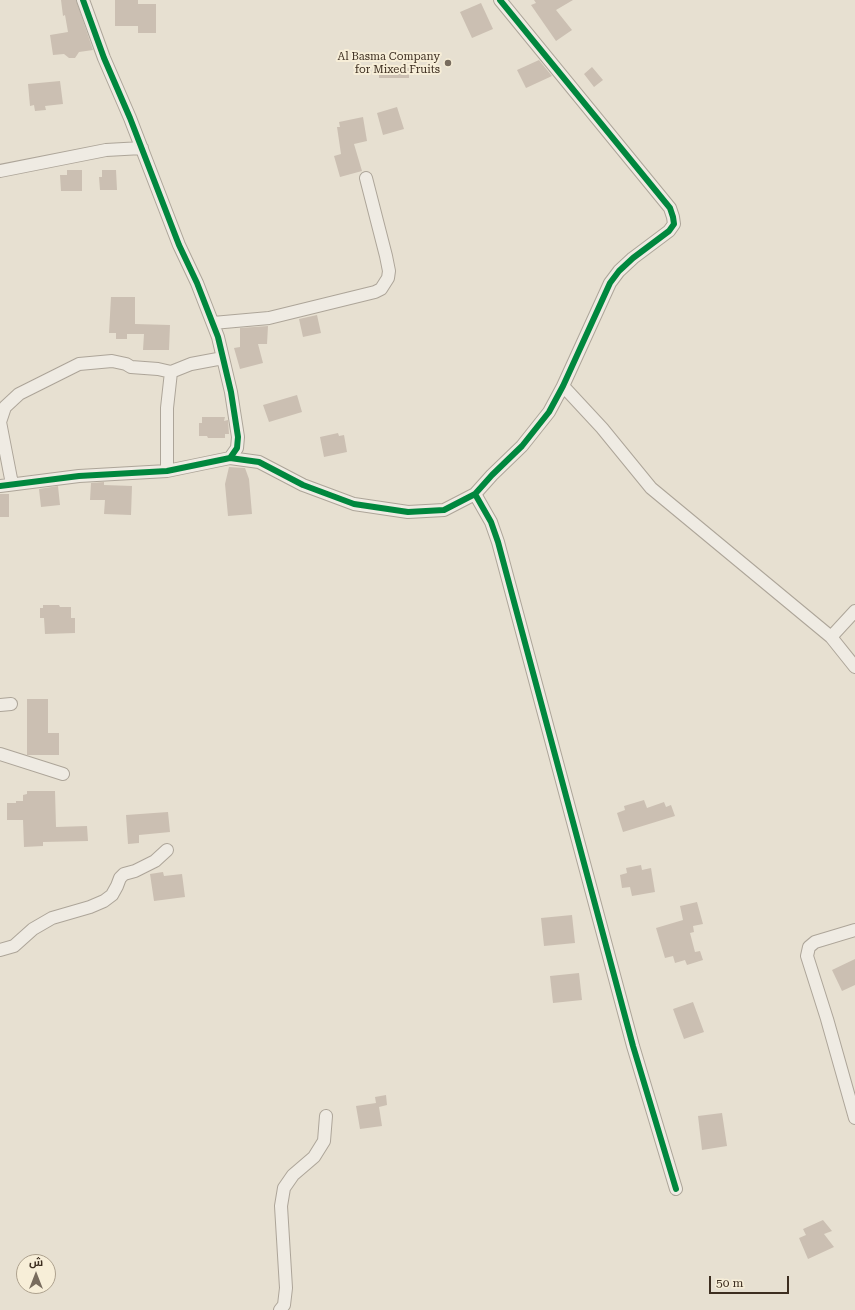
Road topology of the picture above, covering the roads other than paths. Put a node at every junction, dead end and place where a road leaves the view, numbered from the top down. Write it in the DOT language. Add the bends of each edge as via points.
graph roads {
  1 [pos="83,0"];
  2 [pos="500,0"];
  3 [pos="142,148"];
  4 [pos="0,171"];
  5 [pos="366,178"];
  6 [pos="213,322"];
  7 [pos="223,358"];
  8 [pos="171,372"];
  9 [pos="563,386"];
  10 [pos="230,458"];
  11 [pos="167,471"];
  12 [pos="12,484"];
  13 [pos="0,486"];
  14 [pos="475,494"];
  15 [pos="855,611"];
  16 [pos="831,637"];
  17 [pos="855,667"];
  18 [pos="0,754"];
  19 [pos="63,774"];
  20 [pos="167,850"];
  21 [pos="855,930"];
  22 [pos="0,950"];
  23 [pos="326,1116"];
  24 [pos="855,1118"];
  25 [pos="676,1189"];
  26 [pos="280,1310"];
  1 -- 3 [label="street"];
  2 -- 9 [label="street" via="670,208 673,217 674,224 669,231 633,258 610,283"];
  3 -- 4 [label="street" via="106,150"];
  3 -- 6 [label="street" via="179,245"];
  5 -- 6 [label="street" via="389,271 388,278 381,288 361,296 269,318"];
  6 -- 7 [label="street"];
  7 -- 8 [label="street" via="191,364"];
  7 -- 10 [label="street" via="238,437 237,448"];
  8 -- 11 [label="street" via="167,408"];
  8 -- 12 [label="street" via="131,367 112,361 79,364 19,394 4,408 0,422"];
  9 -- 14 [label="street" via="549,412 522,446"];
  9 -- 16 [label="street" via="602,428 651,488"];
  10 -- 11 [label="street"];
  10 -- 14 [label="street" via="259,462 303,485 362,506 408,512 444,510"];
  11 -- 12 [label="street" via="80,476"];
  12 -- 13 [label="street"];
  14 -- 25 [label="street" via="491,522 498,542 633,1046"];
  15 -- 16 [label="street"];
  16 -- 17 [label="street"];
  18 -- 19 [label="street"];
  20 -- 22 [label="street" via="155,861 124,874 112,895 104,901 52,918 33,929 14,946"];
  21 -- 24 [label="street" via="815,942 809,947 807,956"];
  23 -- 26 [label="street" via="324,1140 314,1157 293,1174 284,1188 280,1206 286,1288 284,1305"];
}
